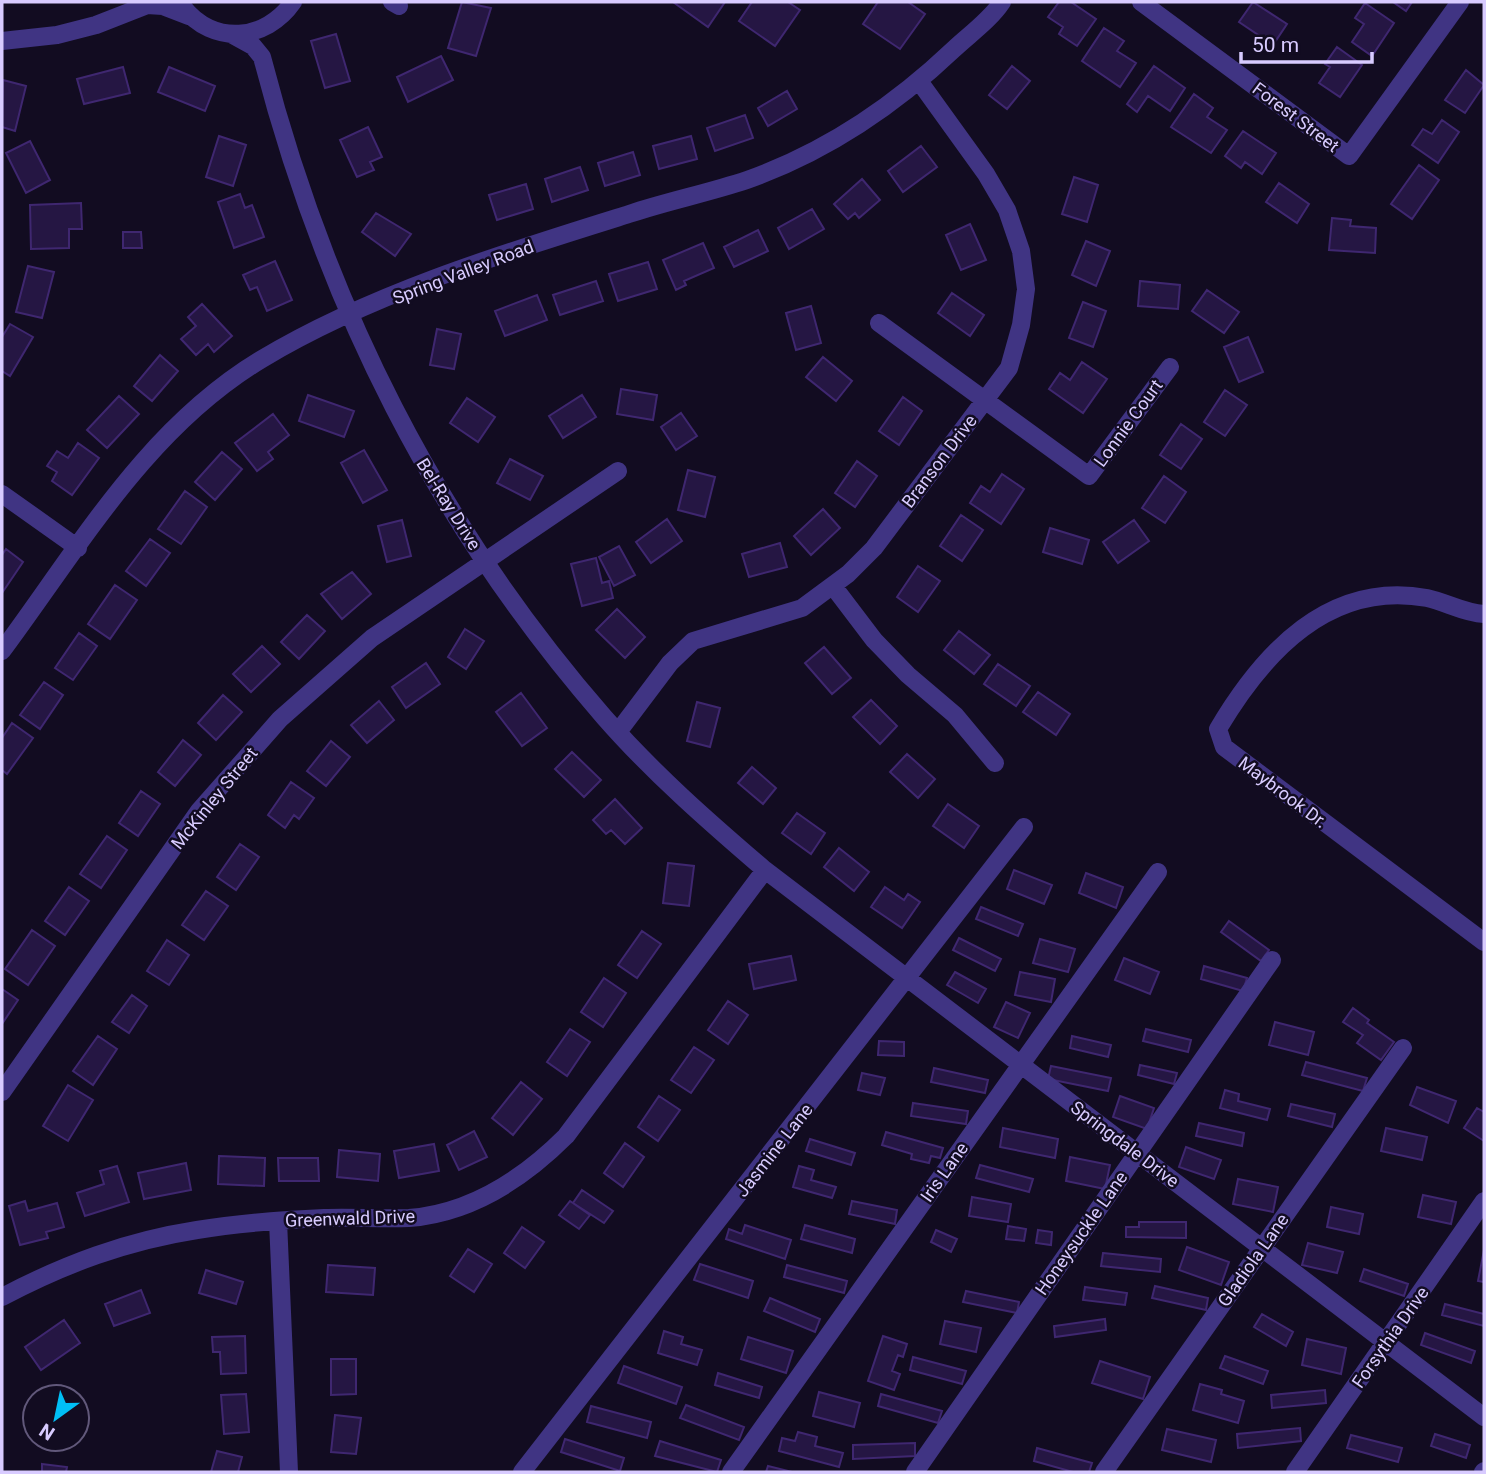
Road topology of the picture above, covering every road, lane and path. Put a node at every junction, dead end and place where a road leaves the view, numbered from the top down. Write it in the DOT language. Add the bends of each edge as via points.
graph roads {
  1 [pos="293,2"];
  2 [pos="1142,2"];
  3 [pos="1461,2"];
  4 [pos="148,4"];
  5 [pos="996,4"];
  6 [pos="184,9"];
  7 [pos="278,20"];
  8 [pos="233,35"];
  9 [pos="2,41"];
  10 [pos="262,57"];
  11 [pos="919,81"];
  12 [pos="348,316"];
  13 [pos="879,323"];
  14 [pos="1170,367"];
  15 [pos="985,400"];
  16 [pos="618,471"];
  17 [pos="2,494"];
  18 [pos="78,548"];
  19 [pos="485,562"];
  20 [pos="833,586"];
  21 [pos="1484,614"];
  22 [pos="2,651"];
  23 [pos="618,732"];
  24 [pos="995,763"];
  25 [pos="1024,827"];
  26 [pos="765,870"];
  27 [pos="1158,872"];
  28 [pos="1484,942"];
  29 [pos="1272,960"];
  30 [pos="907,980"];
  31 [pos="1402,1048"];
  32 [pos="1020,1064"];
  33 [pos="2,1092"];
  34 [pos="1137,1153"];
  35 [pos="1484,1201"];
  36 [pos="278,1221"];
  37 [pos="1262,1248"];
  38 [pos="2,1297"];
  39 [pos="1386,1342"];
  40 [pos="1484,1417"];
  41 [pos="289,1472"];
  42 [pos="522,1472"];
  43 [pos="731,1472"];
  44 [pos="915,1472"];
  45 [pos="1104,1472"];
  46 [pos="1295,1472"];
  1 -- 7 [label="street"];
  2 -- 3 [label="street, Forest Street" via="1349,156"];
  4 -- 6 [label="street"];
  4 -- 9 [label="street" via="57,35"];
  5 -- 11 [label="street, Spring Valley Road"];
  6 -- 8 [label="street" via="204,27"];
  7 -- 8 [label="street" via="264,29"];
  7 -- 10 [label="street"];
  8 -- 10 [label="street"];
  10 -- 12 [label="street, Bel-Ray Drive" via="290,158"];
  11 -- 12 [label="street, Spring Valley Road" via="853,129 790,163 536,244"];
  11 -- 15 [label="street, Branson Drive" via="986,174 1007,210 1021,251 1026,289 1021,325 1009,368"];
  12 -- 18 [label="street, Spring Valley Road" via="260,361 190,414 135,469"];
  12 -- 19 [label="street, Bel-Ray Drive" via="402,425"];
  13 -- 15 [label="street"];
  14 -- 15 [label="street, Lonnie Court" via="1089,477"];
  15 -- 20 [label="street, Branson Drive" via="874,548"];
  16 -- 19 [label="street, McKinley Street"];
  17 -- 18 [label="street"];
  18 -- 22 [label="street, Spring Valley Road"];
  19 -- 23 [label="street, Bel-Ray Drive" via="553,656"];
  19 -- 33 [label="street, McKinley Street" via="372,638 244,757 200,811"];
  20 -- 23 [label="street, Branson Drive" via="802,608 693,641 670,663"];
  20 -- 24 [label="street" via="874,640 955,715"];
  21 -- 28 [label="street, Maybrook Dr." via="1426,598 1368,596 1317,617 1283,641 1218,729 1224,747 1240,760"];
  23 -- 26 [label="street, Bel-Ray Drive" via="701,816"];
  25 -- 30 [label="street, Jasmine Lane"];
  26 -- 30 [label="street, Springdale Drive"];
  26 -- 36 [label="street, Greenwald Drive" via="566,1136 521,1175 486,1196 422,1216"];
  27 -- 32 [label="street, Iris Lane"];
  29 -- 34 [label="street, Honeysuckle Lane"];
  30 -- 32 [label="street, Springdale Drive"];
  30 -- 42 [label="street, Jasmine Lane"];
  31 -- 37 [label="street, Gladiola Lane"];
  32 -- 34 [label="street, Springdale Drive"];
  32 -- 43 [label="street, Iris Lane"];
  34 -- 37 [label="street, Springdale Drive"];
  34 -- 44 [label="street, Honeysuckle Lane"];
  35 -- 39 [label="street, Forsythia Drive"];
  36 -- 38 [label="street, Greenwald Drive" via="141,1240 63,1266"];
  36 -- 41 [label="street"];
  37 -- 39 [label="street, Springdale Drive"];
  37 -- 45 [label="street, Gladiola Lane"];
  39 -- 40 [label="street, Springdale Drive"];
  39 -- 46 [label="street, Forsythia Drive"];
}
